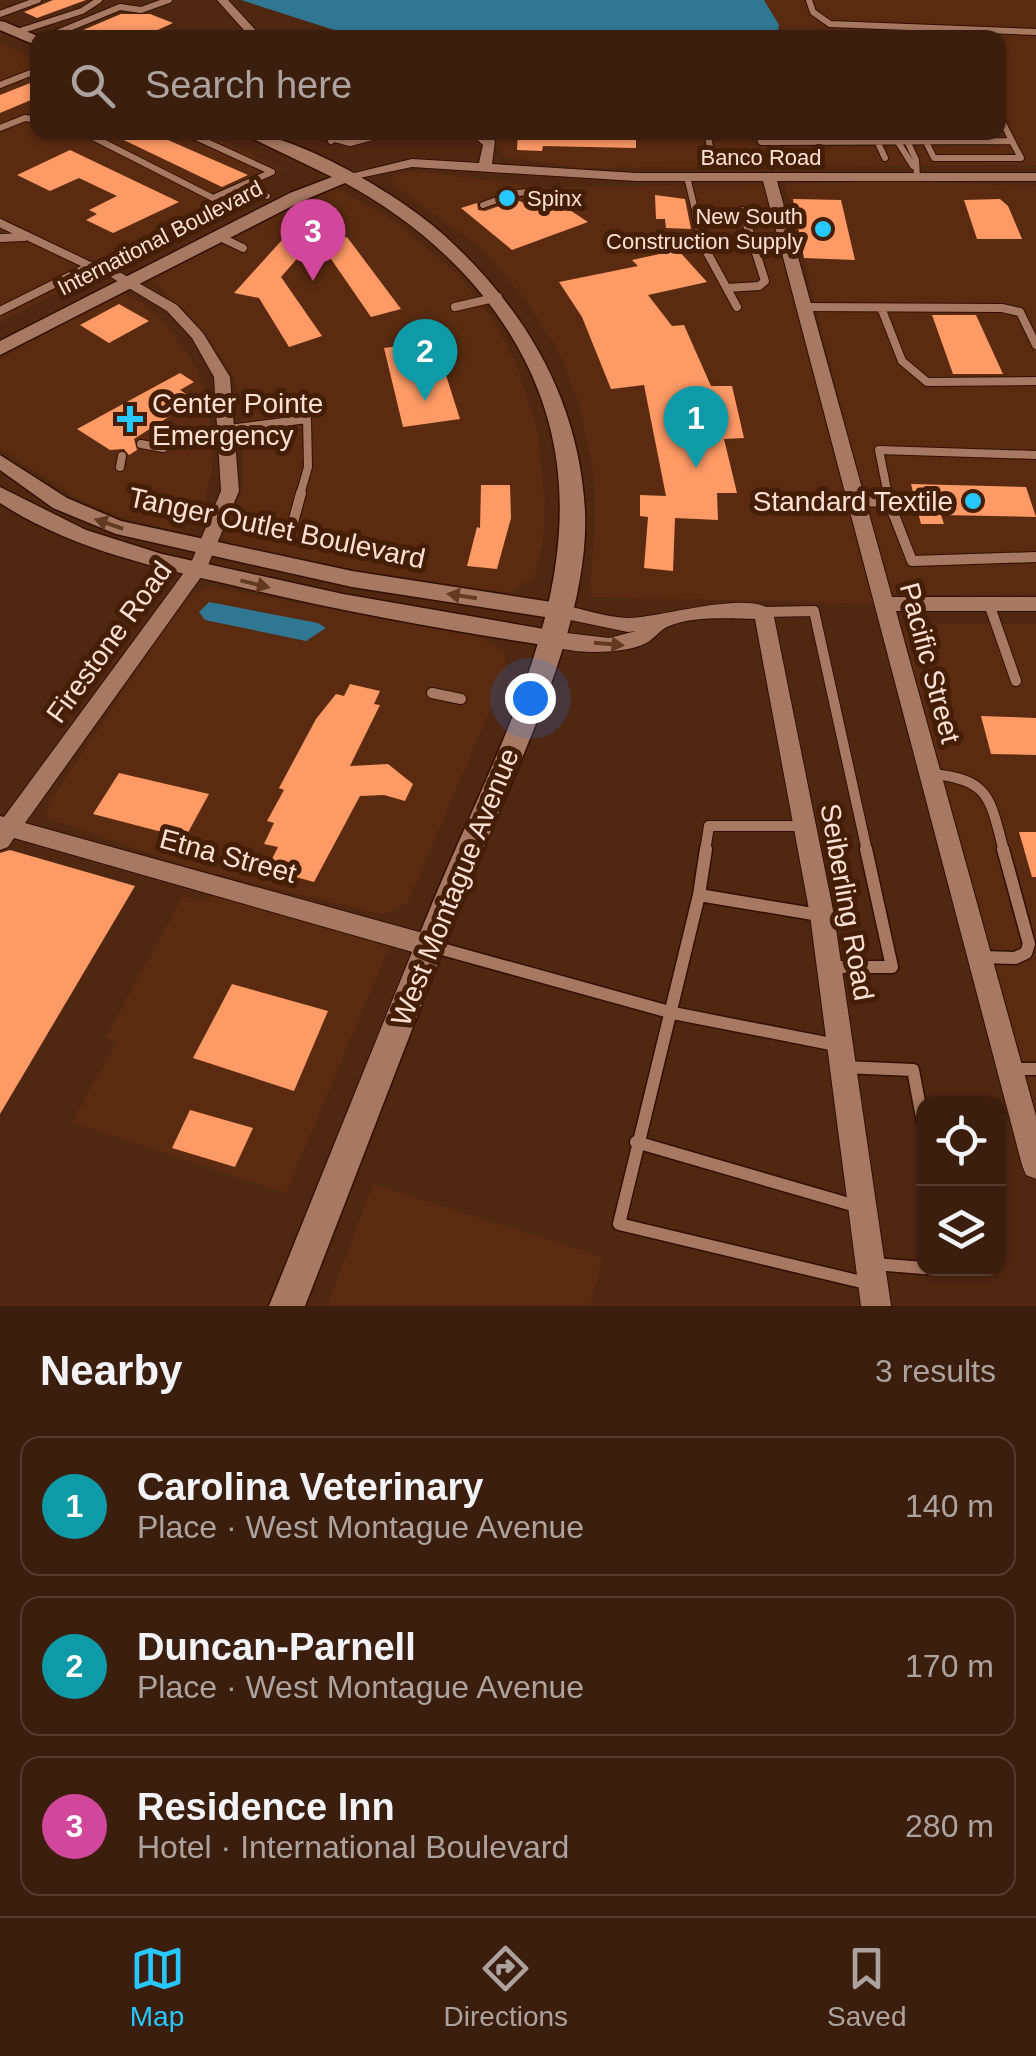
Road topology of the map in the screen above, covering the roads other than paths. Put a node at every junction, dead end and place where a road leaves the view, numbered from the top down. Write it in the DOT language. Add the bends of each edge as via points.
graph roads {
  1 [pos="99,0"];
  2 [pos="169,0"];
  3 [pos="222,0"];
  4 [pos="809,0"];
  5 [pos="40,1"];
  6 [pos="59,8"];
  7 [pos="12,10"];
  8 [pos="0,14"];
  9 [pos="46,14"];
  10 [pos="72,14"];
  11 [pos="57,18"];
  12 [pos="44,22"];
  13 [pos="0,25"];
  14 [pos="64,30"];
  15 [pos="250,30"];
  16 [pos="17,32"];
  17 [pos="1036,32"];
  18 [pos="30,38"];
  19 [pos="30,73"];
  20 [pos="0,85"];
  21 [pos="30,119"];
  22 [pos="0,128"];
  23 [pos="1006,129"];
  24 [pos="99,140"];
  25 [pos="210,140"];
  26 [pos="269,140"];
  27 [pos="376,140"];
  28 [pos="485,140"];
  29 [pos="709,140"];
  30 [pos="760,140"];
  31 [pos="830,140"];
  32 [pos="330,141"];
  33 [pos="1012,141"];
  34 [pos="878,142"];
  35 [pos="898,142"];
  36 [pos="908,142"];
  37 [pos="926,142"];
  38 [pos="884,158"];
  39 [pos="486,166"];
  40 [pos="766,167"];
  41 [pos="915,172"];
  42 [pos="337,173"];
  43 [pos="688,177"];
  44 [pos="1036,177"];
  45 [pos="243,185"];
  46 [pos="518,193"];
  47 [pos="267,196"];
  48 [pos="550,197"];
  49 [pos="497,200"];
  50 [pos="482,204"];
  51 [pos="742,210"];
  52 [pos="0,223"];
  53 [pos="24,236"];
  54 [pos="218,236"];
  55 [pos="0,238"];
  56 [pos="242,248"];
  57 [pos="90,266"];
  58 [pos="121,278"];
  59 [pos="726,288"];
  60 [pos="498,296"];
  61 [pos="455,307"];
  62 [pos="737,307"];
  63 [pos="804,307"];
  64 [pos="882,310"];
  65 [pos="0,311"];
  66 [pos="0,331"];
  67 [pos="1036,345"];
  68 [pos="0,348"];
  69 [pos="1036,381"];
  70 [pos="229,429"];
  71 [pos="140,444"];
  72 [pos="163,448"];
  73 [pos="1036,455"];
  74 [pos="0,461"];
  75 [pos="0,494"];
  76 [pos="858,501"];
  77 [pos="888,502"];
  78 [pos="291,530"];
  79 [pos="206,548"];
  80 [pos="1036,557"];
  81 [pos="196,570"];
  82 [pos="886,604"];
  83 [pos="989,604"];
  84 [pos="1036,604"];
  85 [pos="763,612"];
  86 [pos="554,624"];
  87 [pos="1016,681"];
  88 [pos="432,692"];
  89 [pos="461,700"];
  90 [pos="931,774"];
  91 [pos="805,826"];
  92 [pos="3,831"];
  93 [pos="699,895"];
  94 [pos="822,915"];
  95 [pos="430,946"];
  96 [pos="980,956"];
  97 [pos="829,967"];
  98 [pos="673,1013"];
  99 [pos="842,1057"];
  100 [pos="1010,1069"];
  101 [pos="1036,1069"];
  102 [pos="918,1096"];
  103 [pos="636,1142"];
  104 [pos="1036,1165"];
  105 [pos="861,1207"];
  106 [pos="916,1271"];
  107 [pos="871,1285"];
  108 [pos="287,1306"];
  1 -- 10 [label="lane"];
  2 -- 14 [label="lane" via="142,10 120,7"];
  3 -- 15 [label="street"];
  4 -- 17 [label="lane" via="830,24"];
  5 -- 7 [label="lane"];
  6 -- 10 [label="lane"];
  7 -- 8 [label="lane"];
  7 -- 12 [label="lane"];
  9 -- 11 [label="lane"];
  10 -- 11 [label="lane"];
  11 -- 12 [label="lane"];
  12 -- 16 [label="lane"];
  13 -- 16 [label="main road"];
  16 -- 18 [label="main road"];
  19 -- 20 [label="lane"];
  21 -- 22 [label="lane"];
  23 -- 33 [label="lane"];
  24 -- 45 [label="lane" via="213,198"];
  25 -- 45 [label="lane" via="272,172"];
  26 -- 42 [label="main road, West Montague Avenue"];
  27 -- 32 [label="lane" via="344,146"];
  28 -- 39 [label="street"];
  29 -- 40 [label="lane" via="712,157"];
  30 -- 40 [label="lane"];
  31 -- 34 [label="lane"];
  33 -- 37 [label="lane"];
  33 -- 37 [label="lane" via="1021,158 934,158"];
  34 -- 35 [label="lane"];
  34 -- 38 [label="lane"];
  35 -- 36 [label="lane"];
  35 -- 41 [label="lane"];
  36 -- 37 [label="lane"];
  36 -- 41 [label="lane"];
  39 -- 42 [label="street, Banco Road" via="412,163"];
  39 -- 43 [label="street, Banco Road"];
  40 -- 41 [label="street, Banco Road"];
  40 -- 43 [label="street, Banco Road"];
  40 -- 63 [label="street, Pacific Street"];
  41 -- 44 [label="street, Banco Road"];
  42 -- 47 [label="main road, International Boulevard"];
  42 -- 54 [label="main road, International Boulevard"];
  42 -- 60 [label="main road, West Montague Avenue" via="429,230"];
  43 -- 59 [label="lane" via="703,245"];
  45 -- 47 [label="lane"];
  46 -- 48 [label="lane" via="538,190"];
  47 -- 58 [label="main road, International Boulevard"];
  49 -- 50 [label="lane"];
  51 -- 59 [label="lane" via="765,281"];
  52 -- 53 [label="lane"];
  53 -- 55 [label="lane"];
  53 -- 57 [label="lane"];
  54 -- 56 [label="lane"];
  54 -- 58 [label="main road, International Boulevard"];
  57 -- 58 [label="lane"];
  57 -- 65 [label="lane"];
  58 -- 66 [label="main road, International Boulevard"];
  58 -- 68 [label="main road, International Boulevard"];
  58 -- 70 [label="street, Firestone Road" via="172,308 198,336 222,377"];
  59 -- 62 [label="lane"];
  60 -- 61 [label="lane"];
  60 -- 86 [label="main road, West Montague Avenue" via="526,335 554,395 569,456 573,530"];
  63 -- 64 [label="lane"];
  63 -- 76 [label="street, Pacific Street"];
  64 -- 67 [label="lane" via="1020,312"];
  64 -- 69 [label="lane" via="912,376 927,382"];
  70 -- 78 [label="lane" via="306,419 308,467"];
  70 -- 79 [label="street, Firestone Road" via="230,491"];
  71 -- 72 [label="lane"];
  73 -- 77 [label="lane" via="879,450"];
  79 -- 74 [label="street, Tanger Outlet Boulevard, one-way" via="83,514"];
  75 -- 81 [label="street, Tanger Outlet Boulevard" via="64,532"];
  76 -- 77 [label="lane"];
  76 -- 82 [label="street, Pacific Street"];
  77 -- 80 [label="lane" via="912,562"];
  79 -- 81 [label="street, Firestone Road"];
  86 -- 79 [label="street, Tanger Outlet Boulevard, one-way"];
  81 -- 86 [label="street, Tanger Outlet Boulevard, one-way" via="376,610"];
  81 -- 92 [label="street, Firestone Road"];
  82 -- 83 [label="street"];
  82 -- 90 [label="street, Pacific Street"];
  83 -- 84 [label="street"];
  83 -- 87 [label="lane"];
  85 -- 86 [label="street" via="717,611 660,622 641,642 624,646"];
  85 -- 91 [label="street, Seiberling Road"];
  85 -- 97 [label="lane" via="814,611 892,966"];
  86 -- 95 [label="main road, West Montague Avenue"];
  88 -- 89 [label="lane"];
  90 -- 96 [label="street, Pacific Street"];
  90 -- 96 [label="lane" via="965,778 989,796 1019,907 1026,953"];
  91 -- 93 [label="lane" via="709,826"];
  91 -- 94 [label="street, Seiberling Road"];
  92 -- 95 [label="street, Etna Street"];
  93 -- 94 [label="lane"];
  93 -- 98 [label="lane"];
  94 -- 97 [label="street, Seiberling Road"];
  95 -- 98 [label="lane"];
  95 -- 108 [label="main road, West Montague Avenue"];
  96 -- 100 [label="street, Pacific Street"];
  97 -- 99 [label="street, Seiberling Road"];
  98 -- 99 [label="lane"];
  98 -- 103 [label="lane"];
  99 -- 102 [label="lane" via="913,1070"];
  99 -- 105 [label="street, Seiberling Road"];
  100 -- 101 [label="lane"];
  100 -- 104 [label="street, Pacific Street"];
  103 -- 105 [label="lane"];
  103 -- 107 [label="lane" via="619,1224"];
  105 -- 107 [label="street, Seiberling Road"];
  106 -- 107 [label="lane"];
}
